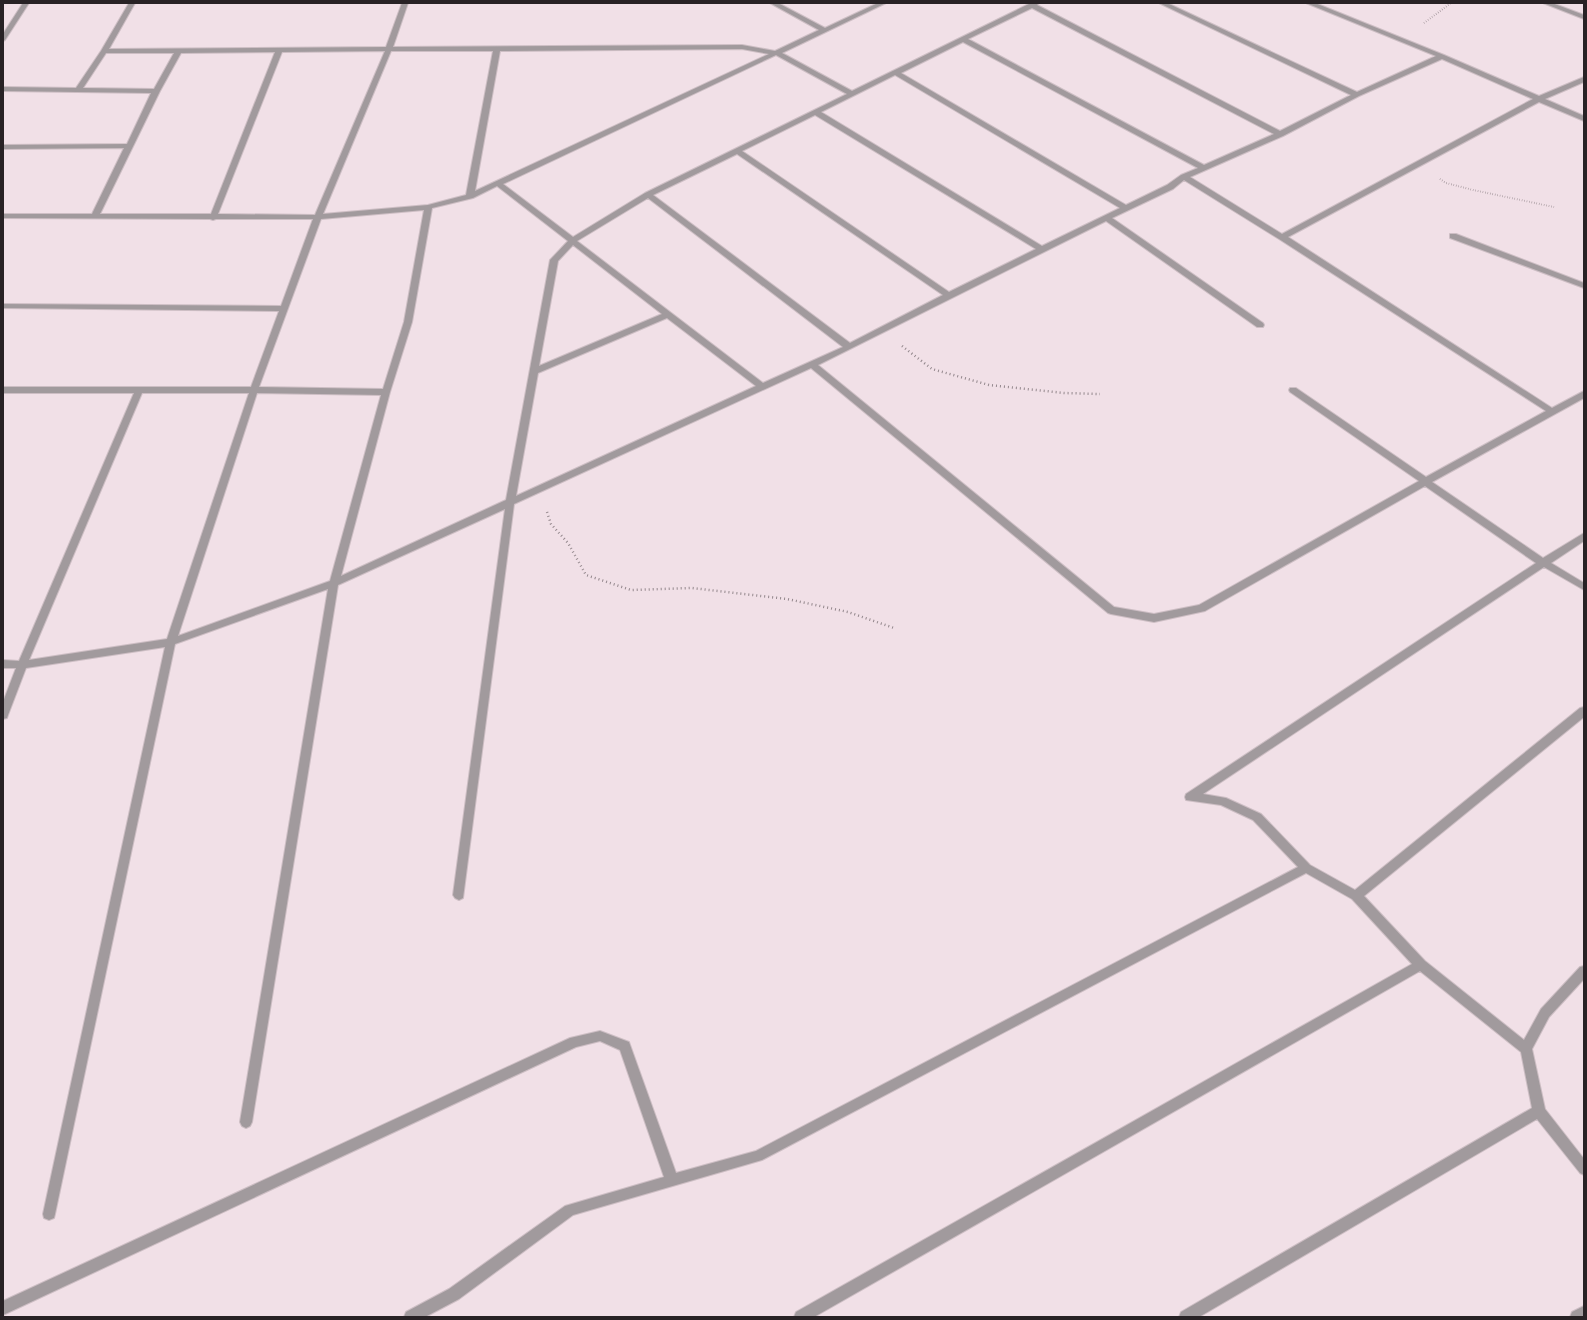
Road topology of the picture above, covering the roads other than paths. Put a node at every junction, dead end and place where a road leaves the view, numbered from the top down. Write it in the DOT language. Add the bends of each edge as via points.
graph roads {
  1 [pos="26,3"];
  2 [pos="132,3"];
  3 [pos="405,3"];
  4 [pos="773,3"];
  5 [pos="883,3"];
  6 [pos="1162,3"];
  7 [pos="1309,3"];
  8 [pos="1546,3"];
  9 [pos="1034,4"];
  10 [pos="1584,17"];
  11 [pos="824,30"];
  12 [pos="3,39"];
  13 [pos="962,39"];
  14 [pos="389,49"];
  15 [pos="497,49"];
  16 [pos="180,50"];
  17 [pos="279,50"];
  18 [pos="104,51"];
  19 [pos="777,52"];
  20 [pos="1442,56"];
  21 [pos="895,72"];
  22 [pos="1584,80"];
  23 [pos="3,89"];
  24 [pos="78,90"];
  25 [pos="156,91"];
  26 [pos="852,94"];
  27 [pos="1357,95"];
  28 [pos="1539,100"];
  29 [pos="815,112"];
  30 [pos="1584,119"];
  31 [pos="1280,134"];
  32 [pos="130,146"];
  33 [pos="3,147"];
  34 [pos="737,151"];
  35 [pos="1204,168"];
  36 [pos="1184,177"];
  37 [pos="497,183"];
  38 [pos="648,195"];
  39 [pos="470,196"];
  40 [pos="428,207"];
  41 [pos="1125,208"];
  42 [pos="3,216"];
  43 [pos="95,216"];
  44 [pos="318,217"];
  45 [pos="213,218"];
  46 [pos="1107,218"];
  47 [pos="1453,236"];
  48 [pos="1282,237"];
  49 [pos="572,241"];
  50 [pos="1043,250"];
  51 [pos="1584,286"];
  52 [pos="949,295"];
  53 [pos="3,306"];
  54 [pos="285,309"];
  55 [pos="668,314"];
  56 [pos="1260,325"];
  57 [pos="849,347"];
  58 [pos="812,364"];
  59 [pos="535,371"];
  60 [pos="762,387"];
  61 [pos="3,390"];
  62 [pos="139,390"];
  63 [pos="254,390"];
  64 [pos="1293,390"];
  65 [pos="386,392"];
  66 [pos="1584,394"];
  67 [pos="1551,411"];
  68 [pos="1424,482"];
  69 [pos="510,503"];
  70 [pos="1584,536"];
  71 [pos="1542,562"];
  72 [pos="334,583"];
  73 [pos="1584,587"];
  74 [pos="171,642"];
  75 [pos="3,664"];
  76 [pos="22,665"];
  77 [pos="1584,711"];
  78 [pos="3,715"];
  79 [pos="1306,868"];
  80 [pos="459,895"];
  81 [pos="1356,896"];
  82 [pos="1421,965"];
  83 [pos="1584,971"];
  84 [pos="1526,1049"];
  85 [pos="1539,1111"];
  86 [pos="246,1122"];
  87 [pos="1584,1169"];
  88 [pos="672,1180"];
  89 [pos="49,1214"];
  90 [pos="3,1308"];
  91 [pos="1584,1313"];
  92 [pos="411,1317"];
  93 [pos="802,1317"];
  94 [pos="1186,1317"];
  95 [pos="1577,1317"];
  1 -- 12 [label="street"];
  2 -- 18 [label="street"];
  3 -- 14 [label="street"];
  4 -- 11 [label="street"];
  5 -- 11 [label="street"];
  6 -- 27 [label="street"];
  7 -- 20 [label="street"];
  8 -- 10 [label="street"];
  9 -- 13 [label="street"];
  9 -- 31 [label="street"];
  11 -- 19 [label="street"];
  13 -- 21 [label="street"];
  13 -- 35 [label="street"];
  14 -- 15 [label="street"];
  14 -- 17 [label="street"];
  14 -- 44 [label="street"];
  15 -- 19 [label="street" via="742,47"];
  15 -- 39 [label="street"];
  16 -- 17 [label="street"];
  16 -- 18 [label="street"];
  16 -- 25 [label="street"];
  17 -- 45 [label="street"];
  18 -- 24 [label="street"];
  19 -- 26 [label="street"];
  19 -- 37 [label="street"];
  20 -- 27 [label="street"];
  20 -- 28 [label="street"];
  21 -- 26 [label="street"];
  21 -- 41 [label="street"];
  22 -- 28 [label="street"];
  23 -- 24 [label="street"];
  24 -- 25 [label="street"];
  25 -- 32 [label="street"];
  26 -- 29 [label="street"];
  27 -- 31 [label="street"];
  28 -- 30 [label="street"];
  28 -- 48 [label="street"];
  29 -- 34 [label="street"];
  29 -- 50 [label="street"];
  31 -- 35 [label="street"];
  32 -- 33 [label="street"];
  32 -- 43 [label="street"];
  34 -- 38 [label="street"];
  34 -- 52 [label="street"];
  35 -- 36 [label="street"];
  36 -- 41 [label="street" via="1170,187"];
  36 -- 48 [label="street"];
  37 -- 39 [label="street"];
  37 -- 49 [label="street"];
  38 -- 49 [label="street"];
  38 -- 57 [label="street"];
  39 -- 40 [label="street"];
  40 -- 44 [label="street"];
  40 -- 65 [label="street" via="408,322"];
  41 -- 46 [label="street"];
  42 -- 43 [label="street"];
  43 -- 45 [label="street"];
  44 -- 45 [label="street"];
  44 -- 54 [label="street"];
  46 -- 50 [label="street"];
  46 -- 56 [label="street"];
  47 -- 51 [label="street"];
  48 -- 67 [label="street"];
  49 -- 55 [label="street"];
  49 -- 59 [label="street" via="554,260"];
  50 -- 52 [label="street"];
  52 -- 57 [label="street"];
  53 -- 54 [label="street"];
  54 -- 63 [label="street"];
  55 -- 59 [label="street"];
  55 -- 60 [label="street"];
  57 -- 58 [label="street"];
  58 -- 60 [label="street"];
  58 -- 68 [label="street" via="1111,610 1154,618 1202,608"];
  59 -- 69 [label="street"];
  60 -- 69 [label="street"];
  61 -- 62 [label="street"];
  62 -- 63 [label="street"];
  62 -- 76 [label="street"];
  63 -- 65 [label="street"];
  63 -- 74 [label="street"];
  64 -- 68 [label="street"];
  65 -- 72 [label="street"];
  66 -- 67 [label="street"];
  67 -- 68 [label="street"];
  68 -- 71 [label="street"];
  69 -- 72 [label="street"];
  69 -- 80 [label="street"];
  70 -- 71 [label="street"];
  71 -- 73 [label="street"];
  71 -- 79 [label="street" via="1190,797 1222,801 1257,817"];
  72 -- 74 [label="street"];
  72 -- 86 [label="street"];
  74 -- 76 [label="street"];
  74 -- 89 [label="street"];
  75 -- 76 [label="street"];
  76 -- 78 [label="street"];
  77 -- 81 [label="street"];
  79 -- 81 [label="street"];
  79 -- 88 [label="street" via="758,1156"];
  81 -- 82 [label="street"];
  82 -- 84 [label="street"];
  82 -- 93 [label="street"];
  83 -- 84 [label="street" via="1545,1013"];
  84 -- 85 [label="street"];
  85 -- 87 [label="street"];
  85 -- 94 [label="street"];
  88 -- 90 [label="street" via="625,1046 600,1036 574,1042"];
  88 -- 92 [label="street" via="570,1210 454,1294"];
  91 -- 95 [label="street"];
}
